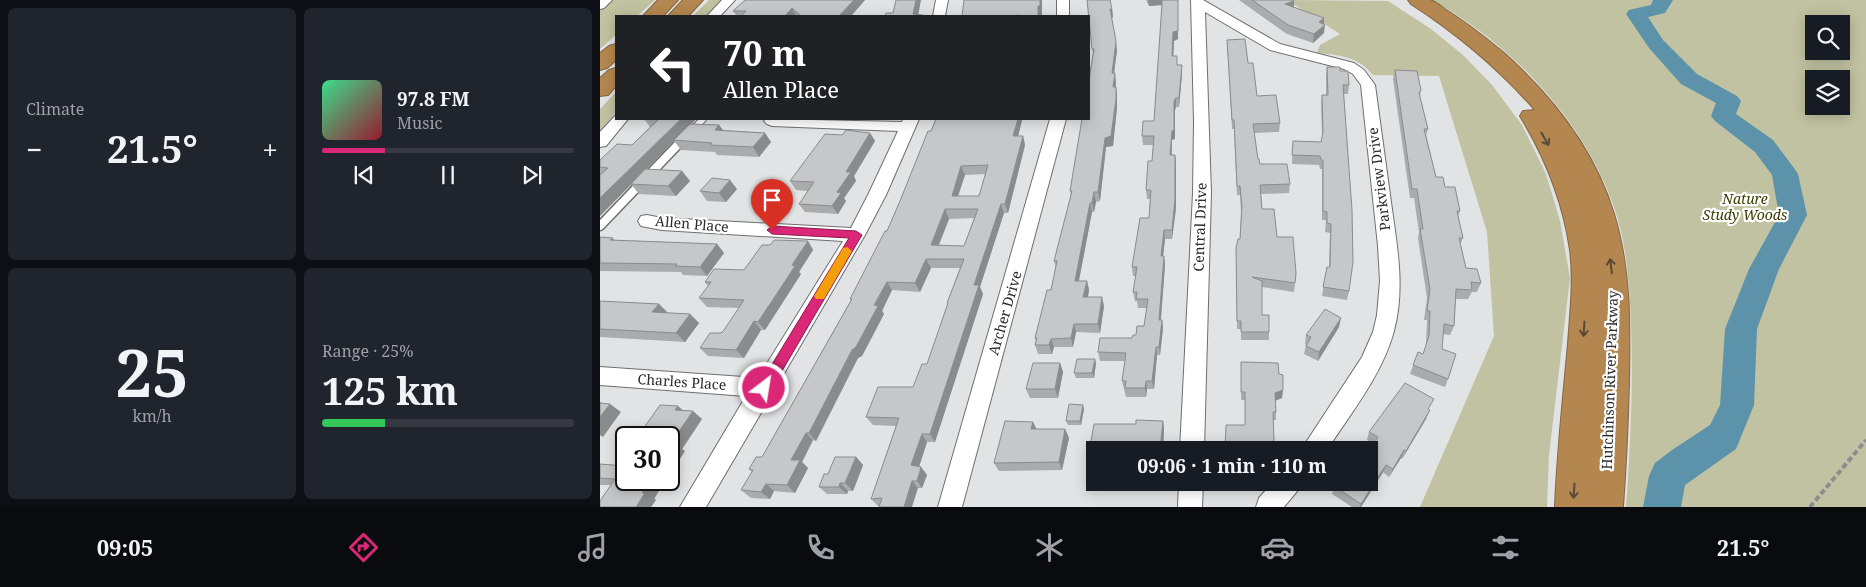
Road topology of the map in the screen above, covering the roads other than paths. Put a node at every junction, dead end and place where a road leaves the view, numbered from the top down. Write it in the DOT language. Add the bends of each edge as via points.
graph roads {
  1 [pos="606,0"];
  2 [pos="670,0"];
  3 [pos="694,0"];
  4 [pos="729,0"];
  5 [pos="942,0"];
  6 [pos="1063,0"];
  7 [pos="1396,0"];
  8 [pos="1417,0"];
  9 [pos="1198,2"];
  10 [pos="600,5"];
  11 [pos="653,15"];
  12 [pos="678,15"];
  13 [pos="714,15"];
  14 [pos="940,15"];
  15 [pos="1063,15"];
  16 [pos="615,51"];
  17 [pos="600,64"];
  18 [pos="615,75"];
  19 [pos="600,90"];
  20 [pos="619,120"];
  21 [pos="702,120"];
  22 [pos="1058,120"];
  23 [pos="772,121"];
  24 [pos="909,123"];
  25 [pos="600,142"];
  26 [pos="647,221"];
  27 [pos="600,226"];
  28 [pos="856,235"];
  29 [pos="600,376"];
  30 [pos="764,388"];
  31 [pos="1192,441"];
  32 [pos="1319,441"];
  33 [pos="1191,491"];
  34 [pos="1281,491"];
  35 [pos="692,507"];
  36 [pos="950,507"];
  37 [pos="1190,507"];
  38 [pos="1268,507"];
  39 [pos="1573,507"];
  40 [pos="1605,507"];
  1 -- 10 [label="street"];
  2 -- 11 [label="highway"];
  3 -- 12 [label="highway"];
  4 -- 13 [label="street"];
  5 -- 14 [label="street"];
  6 -- 15 [label="street"];
  7 -- 39 [label="highway, Hutchinson River Parkway, one-way" via="1459,42 1504,82 1537,126 1568,186 1579,224 1586,272"];
  40 -- 8 [label="highway, Hutchinson River Parkway, one-way" via="1614,301 1610,252 1596,198 1570,143 1528,87 1478,41"];
  9 -- 31 [label="street, Central Drive" via="1202,192"];
  9 -- 32 [label="street, Parkview Drive" via="1289,53 1350,66 1368,85 1386,230 1390,282 1387,312 1382,332 1362,376"];
  16 -- 17 [label="highway"];
  18 -- 19 [label="highway"];
  20 -- 25 [label="street"];
  21 -- 27 [label="lane"];
  22 -- 36 [label="street, Archer Drive"];
  23 -- 24 [label="street"];
  24 -- 28 [label="street"];
  26 -- 28 [label="street, Allen Place"];
  28 -- 30 [label="street"];
  29 -- 30 [label="street, Charles Place"];
  30 -- 35 [label="street"];
  33 -- 37 [label="street"];
  34 -- 38 [label="street"];
}
